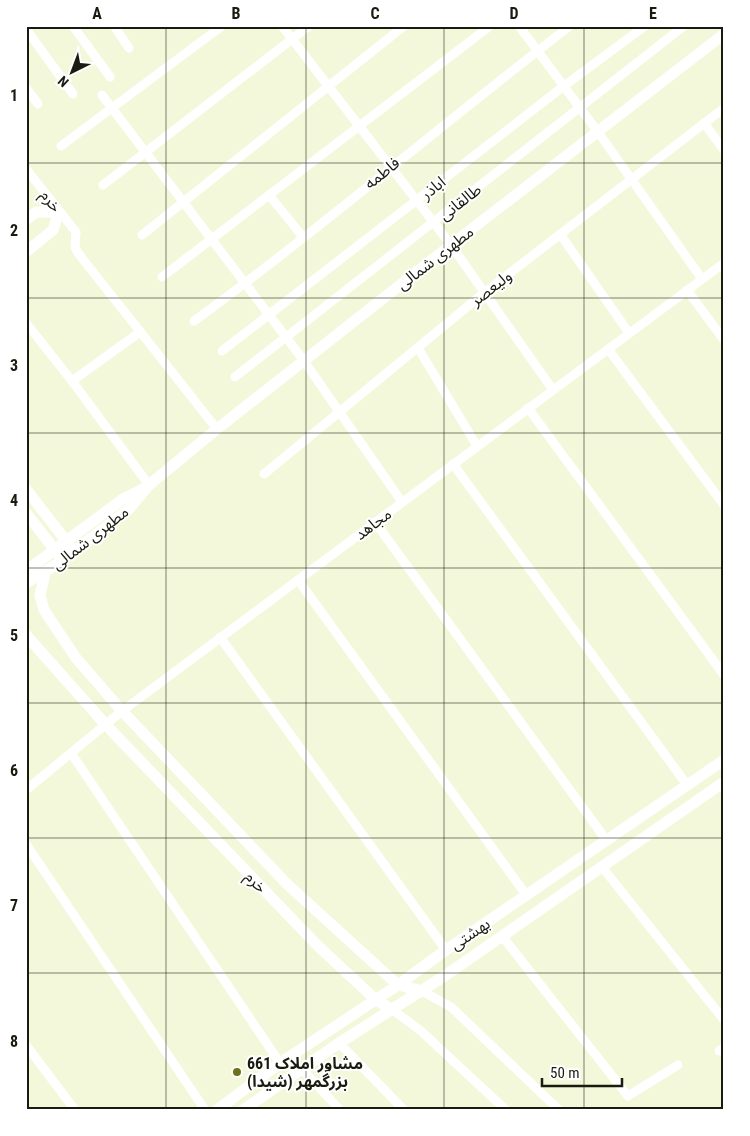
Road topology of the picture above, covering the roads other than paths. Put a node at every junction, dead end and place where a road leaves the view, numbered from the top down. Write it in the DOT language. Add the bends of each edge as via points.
graph roads {
  1 [pos="73,26"];
  2 [pos="114,26"];
  3 [pos="222,26"];
  4 [pos="282,26"];
  5 [pos="309,26"];
  6 [pos="404,26"];
  7 [pos="490,26"];
  8 [pos="519,26"];
  9 [pos="570,26"];
  10 [pos="645,26"];
  11 [pos="684,26"];
  12 [pos="26,29"];
  13 [pos="724,34"];
  14 [pos="292,40"];
  15 [pos="129,48"];
  16 [pos="538,51"];
  17 [pos="110,77"];
  18 [pos="564,86"];
  19 [pos="328,87"];
  20 [pos="26,88"];
  21 [pos="73,94"];
  22 [pos="102,95"];
  23 [pos="38,104"];
  24 [pos="112,108"];
  25 [pos="580,108"];
  26 [pos="724,108"];
  27 [pos="704,123"];
  28 [pos="359,126"];
  29 [pos="598,132"];
  30 [pos="61,146"];
  31 [pos="724,150"];
  32 [pos="146,152"];
  33 [pos="390,167"];
  34 [pos="26,169"];
  35 [pos="631,179"];
  36 [pos="103,185"];
  37 [pos="269,195"];
  38 [pos="416,201"];
  39 [pos="184,202"];
  40 [pos="59,212"];
  41 [pos="26,220"];
  42 [pos="433,223"];
  43 [pos="560,234"];
  44 [pos="142,235"];
  45 [pos="303,237"];
  46 [pos="212,239"];
  47 [pos="451,245"];
  48 [pos="26,252"];
  49 [pos="724,263"];
  50 [pos="162,276"];
  51 [pos="702,279"];
  52 [pos="245,283"];
  53 [pos="687,290"];
  54 [pos="484,293"];
  55 [pos="269,315"];
  56 [pos="194,321"];
  57 [pos="26,323"];
  58 [pos="140,332"];
  59 [pos="629,333"];
  60 [pos="286,338"];
  61 [pos="724,340"];
  62 [pos="418,348"];
  63 [pos="608,349"];
  64 [pos="222,351"];
  65 [pos="304,361"];
  66 [pos="235,377"];
  67 [pos="72,380"];
  68 [pos="553,390"];
  69 [pos="528,408"];
  70 [pos="340,411"];
  71 [pos="217,429"];
  72 [pos="478,446"];
  73 [pos="453,464"];
  74 [pos="264,474"];
  75 [pos="149,486"];
  76 [pos="26,489"];
  77 [pos="402,502"];
  78 [pos="30,503"];
  79 [pos="724,505"];
  80 [pos="26,513"];
  81 [pos="374,522"];
  82 [pos="66,541"];
  83 [pos="54,549"];
  84 [pos="75,551"];
  85 [pos="63,560"];
  86 [pos="26,571"];
  87 [pos="44,573"];
  88 [pos="298,580"];
  89 [pos="26,583"];
  90 [pos="26,635"];
  91 [pos="220,638"];
  92 [pos="724,675"];
  93 [pos="122,711"];
  94 [pos="104,724"];
  95 [pos="70,752"];
  96 [pos="724,760"];
  97 [pos="724,782"];
  98 [pos="687,785"];
  99 [pos="26,790"];
  100 [pos="607,841"];
  101 [pos="26,844"];
  102 [pos="602,867"];
  103 [pos="527,896"];
  104 [pos="502,936"];
  105 [pos="446,950"];
  106 [pos="398,985"];
  107 [pos="422,991"];
  108 [pos="376,1000"];
  109 [pos="393,1010"];
  110 [pos="724,1020"];
  111 [pos="339,1043"];
  112 [pos="26,1046"];
  113 [pos="280,1063"];
  114 [pos="678,1065"];
  115 [pos="301,1068"];
  116 [pos="75,1110"];
  117 [pos="205,1110"];
  118 [pos="216,1110"];
  119 [pos="243,1110"];
  120 [pos="340,1110"];
  121 [pos="404,1110"];
  122 [pos="506,1110"];
  123 [pos="559,1110"];
  1 -- 17 [label="street"];
  2 -- 15 [label="street"];
  3 -- 24 [label="street"];
  4 -- 14 [label="street"];
  5 -- 14 [label="street"];
  6 -- 19 [label="street"];
  7 -- 28 [label="street"];
  8 -- 16 [label="street"];
  9 -- 16 [label="street, فاطمه"];
  10 -- 18 [label="street, اباذر"];
  11 -- 25 [label="street, طالقانی"];
  12 -- 21 [label="street"];
  13 -- 29 [label="street, مطهری شمالی"];
  14 -- 19 [label="street"];
  14 -- 32 [label="street"];
  16 -- 18 [label="street"];
  16 -- 33 [label="street, فاطمه"];
  18 -- 25 [label="street"];
  18 -- 38 [label="street, اباذر"];
  19 -- 28 [label="street"];
  19 -- 39 [label="street"];
  20 -- 23 [label="street"];
  22 -- 24 [label="street"];
  24 -- 30 [label="street"];
  24 -- 32 [label="street"];
  25 -- 29 [label="street"];
  25 -- 42 [label="street, طالقانی"];
  26 -- 27 [label="street, ولیعصر"];
  27 -- 31 [label="street"];
  27 -- 35 [label="street, ولیعصر"];
  28 -- 33 [label="street"];
  28 -- 37 [label="street"];
  29 -- 35 [label="street"];
  29 -- 47 [label="street, مطهری شمالی"];
  32 -- 36 [label="street"];
  32 -- 39 [label="street"];
  33 -- 38 [label="street"];
  33 -- 45 [label="street, فاطمه"];
  34 -- 40 [label="street, خرم"];
  35 -- 43 [label="street, ولیعصر"];
  35 -- 51 [label="street"];
  37 -- 45 [label="street"];
  37 -- 46 [label="street"];
  38 -- 42 [label="street"];
  38 -- 55 [label="street, اباذر"];
  39 -- 44 [label="street"];
  39 -- 46 [label="street"];
  40 -- 41 [label="street" via="36,212"];
  40 -- 48 [label="street" via="53,230"];
  40 -- 58 [label="street, خرم" via="76,232 78,253"];
  42 -- 47 [label="street"];
  42 -- 60 [label="street, طالقانی"];
  43 -- 54 [label="street, ولیعصر"];
  43 -- 59 [label="street"];
  45 -- 52 [label="street, فاطمه"];
  46 -- 50 [label="street"];
  46 -- 52 [label="street"];
  47 -- 54 [label="street"];
  47 -- 65 [label="street, مطهری شمالی"];
  49 -- 51 [label="street, مجاهد"];
  51 -- 53 [label="street, مجاهد"];
  52 -- 55 [label="street"];
  52 -- 56 [label="street, فاطمه"];
  53 -- 59 [label="street, مجاهد"];
  53 -- 61 [label="street"];
  54 -- 62 [label="street, ولیعصر"];
  54 -- 68 [label="street"];
  55 -- 60 [label="street"];
  55 -- 64 [label="street, اباذر"];
  57 -- 67 [label="street"];
  58 -- 67 [label="street"];
  58 -- 71 [label="street"];
  59 -- 63 [label="street, مجاهد"];
  60 -- 65 [label="street"];
  60 -- 66 [label="street, طالقانی"];
  62 -- 70 [label="street, ولیعصر"];
  62 -- 72 [label="street"];
  63 -- 68 [label="street, مجاهد"];
  63 -- 79 [label="street"];
  65 -- 70 [label="street"];
  65 -- 71 [label="street, مطهری شمالی"];
  67 -- 75 [label="street"];
  68 -- 69 [label="street, مجاهد"];
  69 -- 72 [label="street, مجاهد"];
  69 -- 92 [label="street"];
  70 -- 74 [label="street, ولیعصر"];
  70 -- 77 [label="street"];
  71 -- 75 [label="street, مطهری شمالی"];
  72 -- 73 [label="street, مجاهد"];
  73 -- 77 [label="street, مجاهد"];
  73 -- 98 [label="street"];
  75 -- 82 [label="street, مطهری شمالی" via="123,499"];
  75 -- 84 [label="street, مطهری شمالی" via="129,509"];
  76 -- 78 [label="street"];
  77 -- 81 [label="street, مجاهد"];
  78 -- 82 [label="street"];
  80 -- 83 [label="street"];
  81 -- 88 [label="street, مجاهد"];
  81 -- 100 [label="street"];
  82 -- 83 [label="street, مطهری شمالی"];
  82 -- 84 [label="street"];
  83 -- 85 [label="street"];
  83 -- 86 [label="street, مطهری شمالی"];
  84 -- 85 [label="street, مطهری شمالی"];
  85 -- 87 [label="street, مطهری شمالی"];
  87 -- 89 [label="street, مطهری شمالی"];
  87 -- 93 [label="street, خرم" via="40,595 44,610 76,658"];
  88 -- 91 [label="street, مجاهد"];
  88 -- 103 [label="street"];
  90 -- 94 [label="street, خرم"];
  91 -- 93 [label="street, مجاهد"];
  91 -- 105 [label="street"];
  93 -- 94 [label="street, مجاهد"];
  93 -- 106 [label="street, خرم" via="287,884"];
  94 -- 95 [label="street, مجاهد"];
  94 -- 108 [label="street, خرم" via="317,945"];
  95 -- 99 [label="street, مجاهد"];
  95 -- 113 [label="street"];
  96 -- 98 [label="street, بهشتی"];
  97 -- 102 [label="street, بهشتی"];
  98 -- 100 [label="street, بهشتی"];
  100 -- 103 [label="street, بهشتی"];
  101 -- 117 [label="street"];
  102 -- 104 [label="street, بهشتی"];
  102 -- 110 [label="street"];
  103 -- 105 [label="street, بهشتی"];
  104 -- 107 [label="street, بهشتی"];
  104 -- 114 [label="street" via="628,1096"];
  105 -- 106 [label="street, بهشتی"];
  106 -- 107 [label="street, خرم"];
  106 -- 108 [label="street, بهشتی"];
  107 -- 109 [label="street, بهشتی"];
  107 -- 123 [label="street" via="451,1008"];
  108 -- 109 [label="street, خرم"];
  108 -- 113 [label="street, بهشتی"];
  109 -- 111 [label="street, بهشتی"];
  109 -- 122 [label="street, خرم" via="421,1031"];
  111 -- 115 [label="street, بهشتی"];
  111 -- 121 [label="street"];
  112 -- 116 [label="street"];
  113 -- 118 [label="street, بهشتی"];
  115 -- 119 [label="street, بهشتی"];
  115 -- 120 [label="street"];
}
